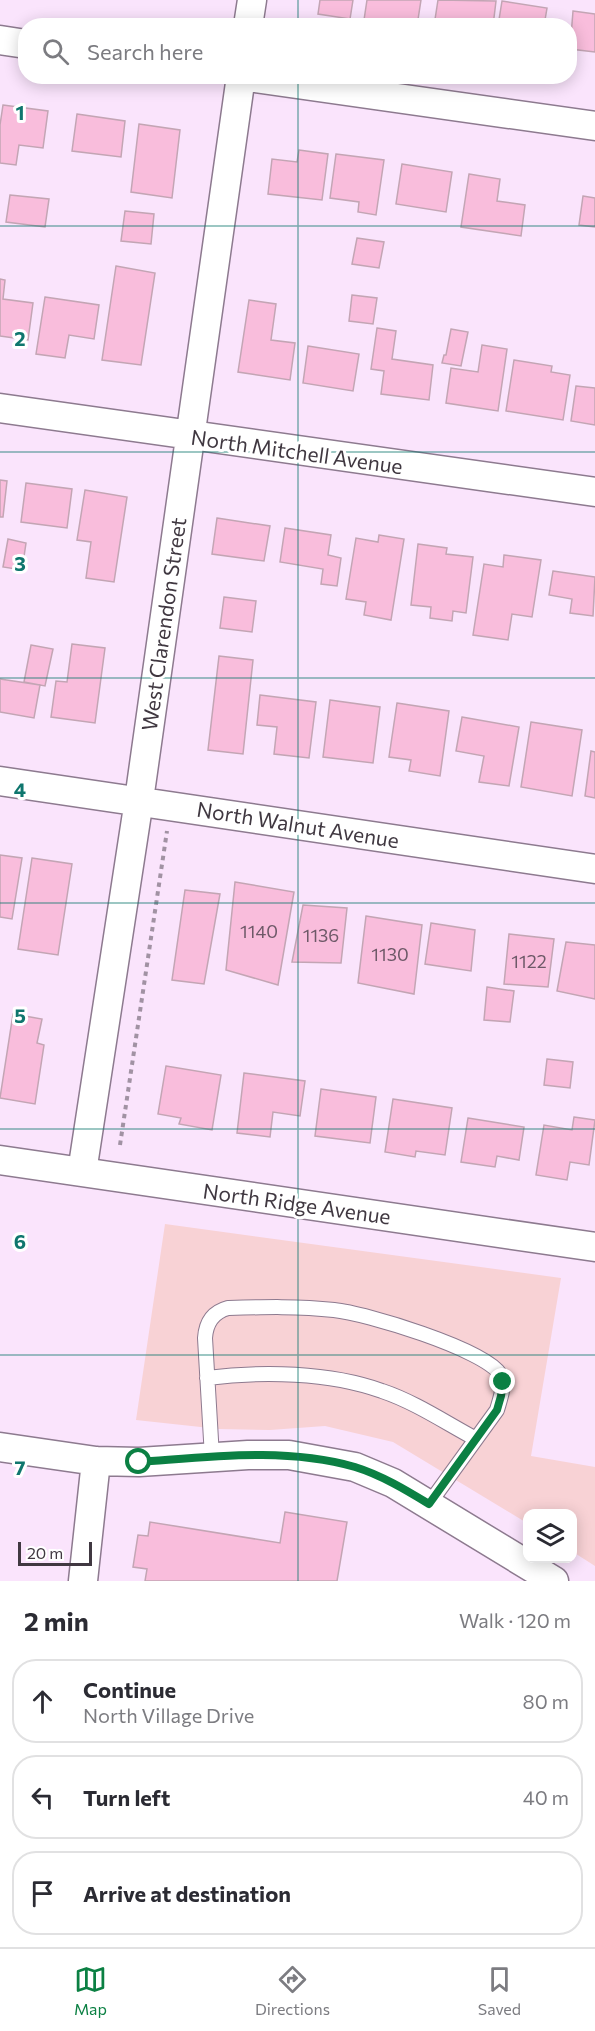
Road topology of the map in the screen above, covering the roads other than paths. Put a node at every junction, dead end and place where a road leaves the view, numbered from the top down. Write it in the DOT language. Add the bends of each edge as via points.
graph roads {
  1 [pos="252,0"];
  2 [pos="249,18"];
  3 [pos="0,40"];
  4 [pos="18,43"];
  5 [pos="240,84"];
  6 [pos="298,84"];
  7 [pos="595,126"];
  8 [pos="0,408"];
  9 [pos="189,436"];
  10 [pos="595,492"];
  11 [pos="0,781"];
  12 [pos="139,800"];
  13 [pos="595,869"];
  14 [pos="0,1160"];
  15 [pos="82,1172"];
  16 [pos="595,1247"];
  17 [pos="207,1378"];
  18 [pos="476,1439"];
  19 [pos="0,1447"];
  20 [pos="212,1457"];
  21 [pos="96,1461"];
  22 [pos="429,1504"];
  23 [pos="84,1581"];
  24 [pos="554,1581"];
  1 -- 2 [label="street"];
  3 -- 4 [label="street"];
  5 -- 9 [label="street, West Clarendon Street"];
  6 -- 7 [label="street"];
  8 -- 9 [label="street, North Mitchell Avenue"];
  9 -- 10 [label="street, North Mitchell Avenue"];
  9 -- 12 [label="street, West Clarendon Street"];
  11 -- 12 [label="street, North Walnut Avenue"];
  12 -- 13 [label="street, North Walnut Avenue"];
  12 -- 15 [label="street, West Clarendon Street"];
  14 -- 15 [label="street, North Ridge Avenue"];
  15 -- 16 [label="street, North Ridge Avenue"];
  17 -- 18 [label="lane" via="283,1374 361,1385 408,1402"];
  17 -- 18 [label="lane" via="206,1329 219,1310 286,1307 348,1312 453,1346 494,1368 503,1382 501,1396 497,1410"];
  17 -- 20 [label="lane"];
  18 -- 22 [label="lane"];
  19 -- 21 [label="street"];
  20 -- 21 [label="street"];
  20 -- 22 [label="street" via="289,1455 355,1467"];
  21 -- 23 [label="street"];
  22 -- 24 [label="street"];
}
